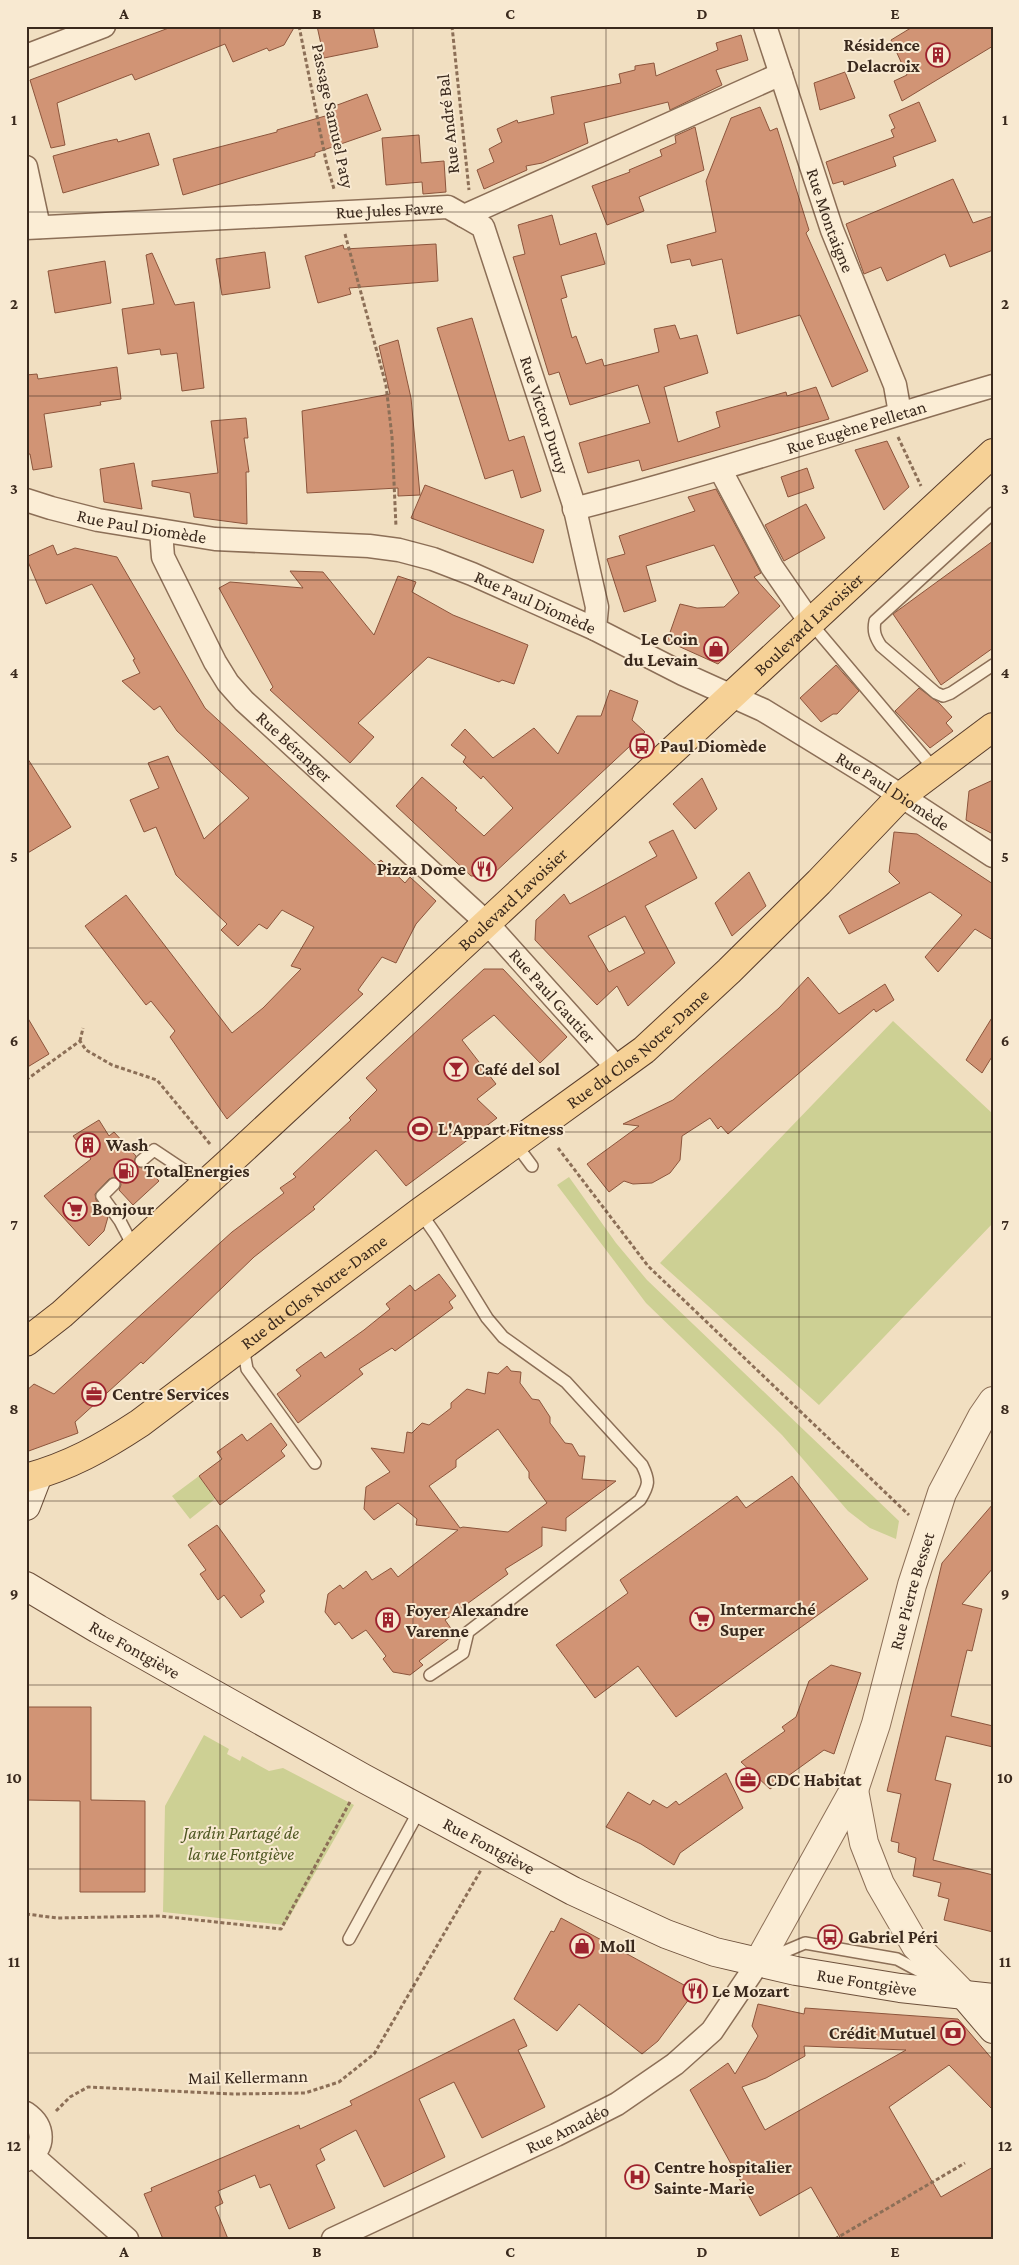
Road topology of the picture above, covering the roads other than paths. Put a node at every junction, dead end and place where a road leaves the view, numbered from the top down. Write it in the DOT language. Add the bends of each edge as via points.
graph roads {
  1 [pos="104,26"];
  2 [pos="766,26"];
  3 [pos="26,56"];
  4 [pos="781,74"];
  5 [pos="26,167"];
  6 [pos="464,216"];
  7 [pos="33,227"];
  8 [pos="993,386"];
  9 [pos="900,413"];
  10 [pos="993,453"];
  11 [pos="720,469"];
  12 [pos="26,500"];
  13 [pos="574,508"];
  14 [pos="993,513"];
  15 [pos="161,531"];
  16 [pos="810,622"];
  17 [pos="595,629"];
  18 [pos="993,665"];
  19 [pos="731,696"];
  20 [pos="993,727"];
  21 [pos="935,770"];
  22 [pos="900,796"];
  23 [pos="993,856"];
  24 [pos="487,923"];
  25 [pos="618,1068"];
  26 [pos="515,1143"];
  27 [pos="140,1161"];
  28 [pos="532,1166"];
  29 [pos="216,1173"];
  30 [pos="114,1184"];
  31 [pos="420,1212"];
  32 [pos="134,1248"];
  33 [pos="26,1342"];
  34 [pos="243,1346"];
  35 [pos="993,1401"];
  36 [pos="314,1463"];
  37 [pos="32,1476"];
  38 [pos="26,1506"];
  39 [pos="26,1586"];
  40 [pos="430,1675"];
  41 [pos="854,1790"];
  42 [pos="421,1807"];
  43 [pos="349,1939"];
  44 [pos="758,1963"];
  45 [pos="964,1995"];
  46 [pos="993,1998"];
  47 [pos="993,2029"];
  48 [pos="33,2121"];
  49 [pos="30,2158"];
  50 [pos="127,2239"];
  51 [pos="333,2239"];
  1 -- 3 [label="street"];
  2 -- 4 [label="street, Rue Montaigne"];
  4 -- 6 [label="street, Rue Jules Favre"];
  4 -- 9 [label="street, Rue Montaigne" via="832,230 895,384"];
  5 -- 7 [label="street"];
  6 -- 7 [label="street, Rue Jules Favre" via="448,207"];
  6 -- 13 [label="street, Rue Victor Duruy" via="483,227"];
  8 -- 9 [label="street, Rue Eugène Pelletan"];
  9 -- 11 [label="street, Rue Eugène Pelletan"];
  10 -- 16 [label="main road, Boulevard Lavoisier"];
  11 -- 13 [label="street, Rue Eugène Pelletan"];
  11 -- 16 [label="street" via="772,567"];
  12 -- 15 [label="street, Rue Paul Diomède" via="71,513"];
  13 -- 17 [label="street, Rue Victor Duruy" via="597,606"];
  14 -- 18 [label="lane" via="875,621 874,628 881,646 943,696 951,694"];
  15 -- 17 [label="street, Rue Paul Diomède" via="224,540 396,550 434,559 472,574"];
  15 -- 24 [label="street, Rue Béranger" via="162,557 228,683"];
  16 -- 19 [label="main road, Boulevard Lavoisier"];
  16 -- 21 [label="lane"];
  17 -- 19 [label="street, Rue Paul Diomède"];
  19 -- 22 [label="street, Rue Paul Diomède" via="763,710"];
  19 -- 24 [label="main road, Boulevard Lavoisier"];
  20 -- 21 [label="main road, Rue du Clos Notre-Dame"];
  21 -- 22 [label="main road, Rue du Clos Notre-Dame"];
  22 -- 23 [label="street, Rue Paul Diomède"];
  22 -- 25 [label="main road, Rue du Clos Notre-Dame" via="729,971 644,1050"];
  24 -- 25 [label="street, Rue Paul Gautier"];
  24 -- 29 [label="main road, Boulevard Lavoisier"];
  25 -- 26 [label="main road, Rue du Clos Notre-Dame"];
  26 -- 28 [label="lane"];
  26 -- 31 [label="main road, Rue du Clos Notre-Dame"];
  27 -- 29 [label="lane" via="154,1150 190,1174"];
  29 -- 32 [label="main road, Boulevard Lavoisier"];
  30 -- 32 [label="lane" via="102,1196"];
  31 -- 34 [label="main road, Rue du Clos Notre-Dame"];
  31 -- 40 [label="lane" via="487,1318 503,1337 566,1382 642,1465 648,1477 647,1488 640,1500 468,1632 463,1653"];
  32 -- 33 [label="main road, Boulevard Lavoisier" via="62,1314"];
  34 -- 36 [label="lane" via="247,1369"];
  34 -- 37 [label="main road, Rue du Clos Notre-Dame" via="101,1448 59,1469"];
  35 -- 41 [label="main road, Rue Pierre Besset" via="942,1493 912,1585 876,1724"];
  37 -- 38 [label="main road"];
  39 -- 42 [label="main road, Rue Fontgiève" via="363,1778"];
  41 -- 44 [label="main road, Rue Pierre Besset"];
  41 -- 45 [label="main road, Rue Pierre Besset" via="864,1842 880,1884 916,1946"];
  42 -- 43 [label="lane"];
  42 -- 44 [label="main road, Rue Fontgiève" via="573,1891 666,1934"];
  44 -- 45 [label="main road, Rue Fontgiève" via="892,1987"];
  44 -- 51 [label="street, Rue Amadéo" via="712,2031 675,2064 617,2104"];
  45 -- 46 [label="main road, Rue Fontgiève"];
  45 -- 47 [label="main road, Rue Pierre Besset"];
  48 -- 49 [label="street" via="42,2138 39,2148"];
  49 -- 50 [label="street"];
}
